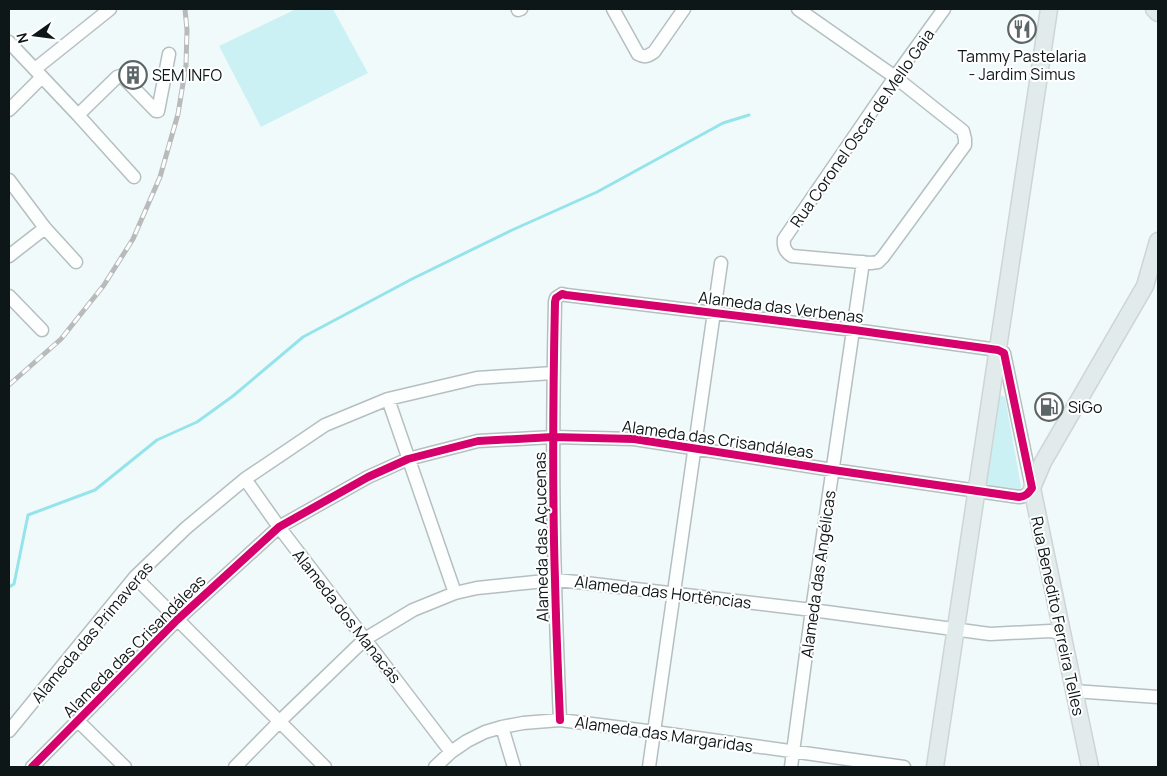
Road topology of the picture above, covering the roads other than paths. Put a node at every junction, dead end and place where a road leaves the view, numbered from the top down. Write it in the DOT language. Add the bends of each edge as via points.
graph roads {
  1 [pos="110,9"];
  2 [pos="613,9"];
  3 [pos="684,9"];
  4 [pos="944,9"];
  5 [pos="1049,9"];
  6 [pos="1154,9"];
  7 [pos="804,11"];
  8 [pos="1158,13"];
  9 [pos="9,42"];
  10 [pos="169,54"];
  11 [pos="39,73"];
  12 [pos="895,78"];
  13 [pos="9,110"];
  14 [pos="78,115"];
  15 [pos="134,177"];
  16 [pos="9,180"];
  17 [pos="45,228"];
  18 [pos="1158,241"];
  19 [pos="9,256"];
  20 [pos="76,262"];
  21 [pos="863,262"];
  22 [pos="721,263"];
  23 [pos="559,295"];
  24 [pos="9,296"];
  25 [pos="714,312"];
  26 [pos="42,330"];
  27 [pos="854,330"];
  28 [pos="998,350"];
  29 [pos="553,373"];
  30 [pos="388,399"];
  31 [pos="553,437"];
  32 [pos="695,448"];
  33 [pos="408,459"];
  34 [pos="833,470"];
  35 [pos="245,480"];
  36 [pos="1032,488"];
  37 [pos="976,490"];
  38 [pos="279,527"];
  39 [pos="135,577"];
  40 [pos="554,580"];
  41 [pos="455,593"];
  42 [pos="674,593"];
  43 [pos="812,610"];
  44 [pos="177,620"];
  45 [pos="956,630"];
  46 [pos="1062,636"];
  47 [pos="365,638"];
  48 [pos="1074,691"];
  49 [pos="1158,697"];
  50 [pos="560,720"];
  51 [pos="78,722"];
  52 [pos="280,722"];
  53 [pos="502,727"];
  54 [pos="9,731"];
  55 [pos="655,732"];
  56 [pos="793,751"];
  57 [pos="451,752"];
  58 [pos="32,767"];
  59 [pos="125,767"];
  60 [pos="235,767"];
  61 [pos="325,767"];
  62 [pos="435,767"];
  63 [pos="514,767"];
  64 [pos="649,767"];
  65 [pos="791,767"];
  66 [pos="904,767"];
  67 [pos="935,767"];
  68 [pos="1089,767"];
  1 -- 11 [label="street"];
  2 -- 3 [label="street" via="642,56 654,52"];
  4 -- 12 [label="street, Rua Coronel Oscar de Mello Gaia"];
  5 -- 28 [label="main road"];
  6 -- 8 [label="main road"];
  7 -- 12 [label="street"];
  9 -- 11 [label="street"];
  10 -- 14 [label="street" via="158,111 120,76"];
  11 -- 13 [label="street"];
  11 -- 14 [label="street"];
  12 -- 21 [label="street" via="963,131 965,145 883,257 878,262"];
  12 -- 21 [label="street, Rua Coronel Oscar de Mello Gaia" via="784,239 784,249 792,256"];
  14 -- 15 [label="street"];
  16 -- 17 [label="street"];
  17 -- 19 [label="street"];
  17 -- 20 [label="street"];
  18 -- 36 [label="main road" via="1145,286"];
  21 -- 27 [label="street, Alameda das Angélicas"];
  22 -- 25 [label="street"];
  23 -- 25 [label="street, Alameda das Verbenas"];
  23 -- 29 [label="street, Alameda das Açucenas" via="555,302"];
  24 -- 26 [label="street"];
  25 -- 27 [label="street, Alameda das Verbenas"];
  25 -- 32 [label="street"];
  27 -- 28 [label="street, Alameda das Verbenas"];
  27 -- 34 [label="street, Alameda das Angélicas"];
  28 -- 36 [label="street, Rua Benedito Ferreira Telles" via="1005,355"];
  28 -- 37 [label="main road"];
  29 -- 30 [label="street, Alameda das Primaveras" via="477,378"];
  29 -- 31 [label="street, Alameda das Açucenas"];
  30 -- 33 [label="street"];
  30 -- 35 [label="street, Alameda das Primaveras" via="325,425"];
  31 -- 32 [label="street, Alameda das Crisandáleas" via="634,438"];
  31 -- 33 [label="street, Alameda das Crisandáleas" via="478,441"];
  31 -- 40 [label="street, Alameda das Açucenas"];
  32 -- 34 [label="street, Alameda das Crisandáleas"];
  32 -- 42 [label="street"];
  33 -- 38 [label="street, Alameda das Crisandáleas" via="368,477"];
  33 -- 41 [label="street"];
  34 -- 37 [label="street, Alameda das Crisandáleas"];
  34 -- 43 [label="street, Alameda das Angélicas"];
  35 -- 38 [label="street, Alameda dos Manacás"];
  35 -- 39 [label="street, Alameda das Primaveras" via="186,528"];
  36 -- 37 [label="street, Alameda das Crisandáleas" via="1027,495 1018,497"];
  36 -- 46 [label="main road, Rua Benedito Ferreira Telles"];
  37 -- 45 [label="main road"];
  38 -- 44 [label="street, Alameda das Crisandáleas"];
  38 -- 47 [label="street, Alameda dos Manacás"];
  39 -- 44 [label="street"];
  39 -- 54 [label="street, Alameda das Primaveras"];
  40 -- 41 [label="street, Alameda das Hortências"];
  40 -- 42 [label="street, Alameda das Hortências"];
  40 -- 50 [label="street, Alameda das Açucenas"];
  41 -- 47 [label="street, Alameda das Hortências" via="413,610"];
  42 -- 43 [label="street, Alameda das Hortências"];
  42 -- 55 [label="street"];
  43 -- 45 [label="street, Alameda das Hortências"];
  43 -- 56 [label="street, Alameda das Angélicas"];
  44 -- 51 [label="street, Alameda das Crisandáleas"];
  44 -- 52 [label="street"];
  45 -- 46 [label="street, Alameda das Hortências" via="990,634 1050,631"];
  45 -- 67 [label="main road"];
  46 -- 48 [label="main road, Rua Benedito Ferreira Telles"];
  47 -- 52 [label="street, Alameda das Hortências"];
  47 -- 57 [label="street, Alameda dos Manacás"];
  48 -- 49 [label="street"];
  48 -- 68 [label="main road, Rua Benedito Ferreira Telles"];
  50 -- 53 [label="street, Alameda das Margaridas"];
  50 -- 55 [label="street, Alameda das Margaridas"];
  51 -- 58 [label="street, Alameda das Crisandáleas"];
  51 -- 59 [label="street"];
  52 -- 60 [label="street, Alameda das Hortências"];
  52 -- 61 [label="street"];
  53 -- 57 [label="street, Alameda das Margaridas" via="484,732"];
  53 -- 63 [label="street"];
  55 -- 56 [label="street, Alameda das Margaridas"];
  55 -- 64 [label="street"];
  56 -- 65 [label="street, Alameda das Angélicas"];
  56 -- 66 [label="street, Alameda das Margaridas"];
  57 -- 62 [label="street, Alameda das Margaridas"];
}
